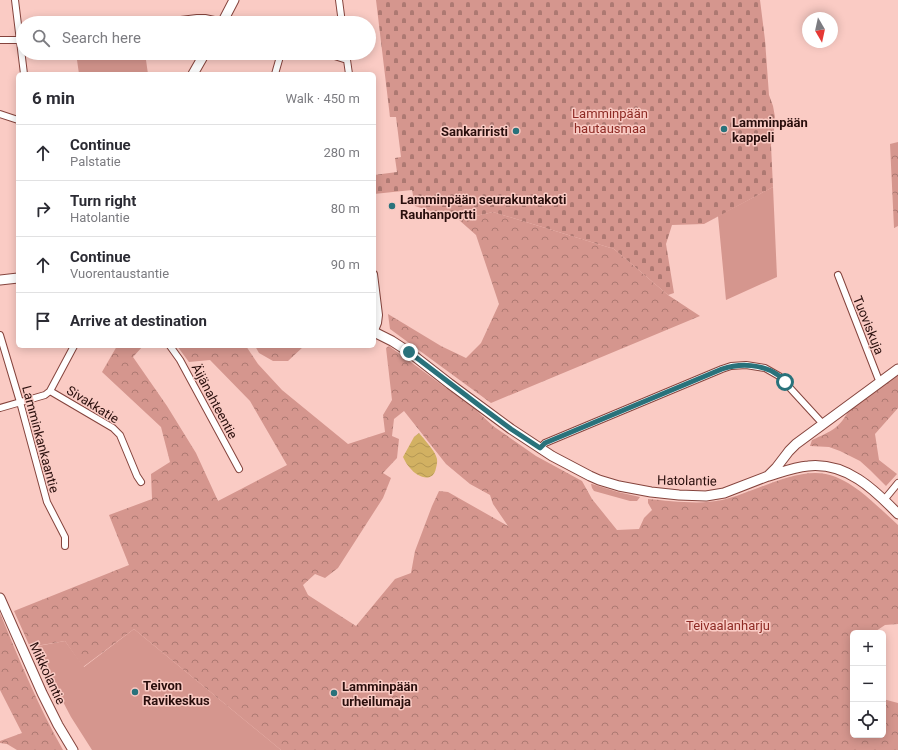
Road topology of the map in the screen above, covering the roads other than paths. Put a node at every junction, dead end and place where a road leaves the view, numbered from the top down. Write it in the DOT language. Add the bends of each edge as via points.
graph roads {
  1 [pos="15,0"];
  2 [pos="234,0"];
  3 [pos="339,0"];
  4 [pos="17,16"];
  5 [pos="227,16"];
  6 [pos="341,16"];
  7 [pos="0,40"];
  8 [pos="16,40"];
  9 [pos="23,60"];
  10 [pos="201,60"];
  11 [pos="279,60"];
  12 [pos="347,60"];
  13 [pos="24,72"];
  14 [pos="194,72"];
  15 [pos="276,72"];
  16 [pos="349,72"];
  17 [pos="0,114"];
  18 [pos="16,119"];
  19 [pos="838,275"];
  20 [pos="16,278"];
  21 [pos="0,280"];
  22 [pos="376,290"];
  23 [pos="376,328"];
  24 [pos="376,334"];
  25 [pos="0,335"];
  26 [pos="73,348"];
  27 [pos="171,348"];
  28 [pos="898,369"];
  29 [pos="881,381"];
  30 [pos="50,390"];
  31 [pos="20,402"];
  32 [pos="0,408"];
  33 [pos="823,424"];
  34 [pos="540,448"];
  35 [pos="239,468"];
  36 [pos="768,476"];
  37 [pos="141,482"];
  38 [pos="898,483"];
  39 [pos="884,500"];
  40 [pos="898,514"];
  41 [pos="65,546"];
  42 [pos="2,601"];
  43 [pos="73,750"];
  1 -- 4 [label="street"];
  2 -- 5 [label="main road"];
  3 -- 6 [label="street"];
  7 -- 8 [label="street"];
  9 -- 13 [label="street"];
  10 -- 14 [label="main road"];
  11 -- 15 [label="street"];
  12 -- 16 [label="street"];
  17 -- 18 [label="street"];
  19 -- 29 [label="street, Tuoviskuja"];
  20 -- 21 [label="main road"];
  22 -- 23 [label="street" via="379,315"];
  24 -- 34 [label="main road, Hatolantie" via="409,352"];
  25 -- 31 [label="street, Lamminkankaantie"];
  26 -- 30 [label="street"];
  27 -- 35 [label="street, Äijänahteentie"];
  28 -- 29 [label="main road, Hatolantie"];
  29 -- 33 [label="main road, Hatolantie"];
  30 -- 31 [label="street" via="46,395"];
  30 -- 37 [label="street, Sivakkatie" via="113,428 120,435"];
  31 -- 32 [label="street"];
  31 -- 41 [label="street, Lamminkankaantie" via="47,502 65,537"];
  33 -- 34 [label="street" via="779,376 764,368 731,366 545,443"];
  33 -- 36 [label="main road, Hatolantie" via="796,444"];
  34 -- 36 [label="main road, Hatolantie" via="599,480 626,488 654,492 713,495"];
  36 -- 39 [label="main road" via="804,466 829,466 855,477"];
  38 -- 39 [label="street"];
  39 -- 40 [label="main road"];
  42 -- 43 [label="main road, Mikkolantie" via="42,693"];
}
